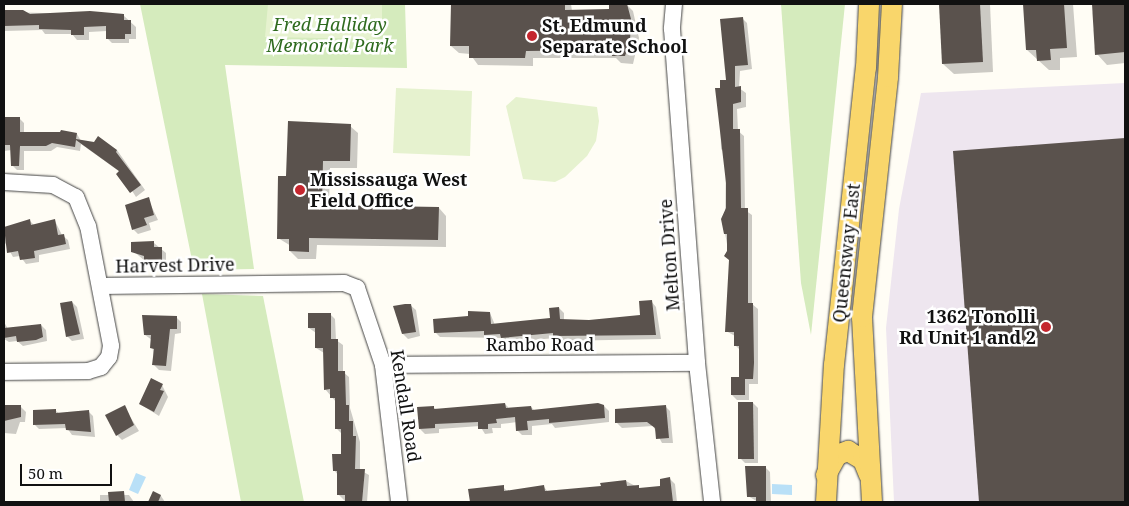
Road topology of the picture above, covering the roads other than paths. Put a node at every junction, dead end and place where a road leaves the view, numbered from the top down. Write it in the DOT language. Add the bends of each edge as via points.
graph roads {
  1 [pos="674,4"];
  2 [pos="869,4"];
  3 [pos="892,4"];
  4 [pos="4,182"];
  5 [pos="100,286"];
  6 [pos="357,288"];
  7 [pos="697,363"];
  8 [pos="382,365"];
  9 [pos="4,372"];
  10 [pos="826,475"];
  11 [pos="870,477"];
  12 [pos="399,502"];
  13 [pos="712,502"];
  14 [pos="826,502"];
  15 [pos="872,502"];
  1 -- 7 [label="street, Melton Drive" via="672,29"];
  2 -- 10 [label="main road, Queensway East" via="866,68 834,365"];
  3 -- 11 [label="main road, Queensway East" via="888,77 862,317"];
  4 -- 5 [label="street, Harvest Drive" via="53,185 76,197 85,214"];
  5 -- 6 [label="street, Harvest Drive" via="344,283"];
  5 -- 9 [label="street" via="110,346 109,356 101,367 70,372"];
  6 -- 8 [label="street, Kendall Road"];
  7 -- 8 [label="street, Rambo Road"];
  7 -- 13 [label="street, Melton Drive"];
  8 -- 12 [label="street, Kendall Road"];
  10 -- 11 [label="main road" via="837,455 848,451 863,460"];
  10 -- 14 [label="main road, Queensway East"];
  11 -- 15 [label="main road, Queensway East"];
}
